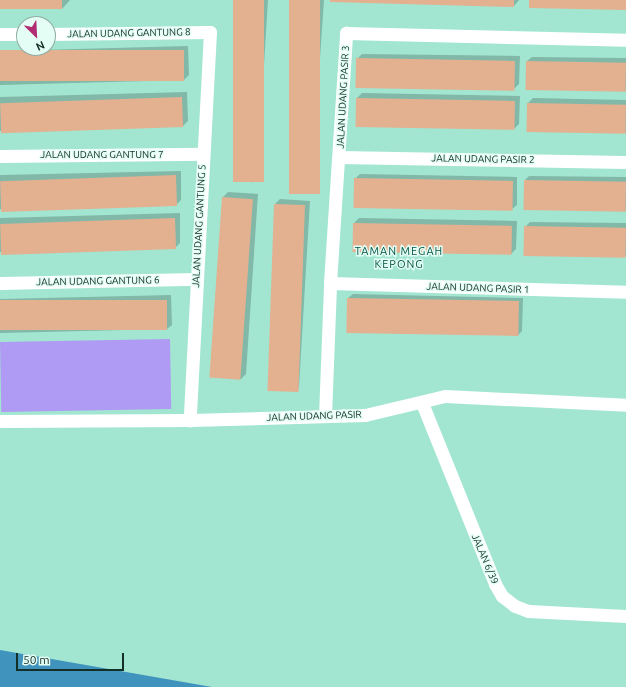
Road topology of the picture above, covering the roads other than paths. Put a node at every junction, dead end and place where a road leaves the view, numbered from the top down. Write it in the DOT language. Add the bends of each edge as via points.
graph roads {
  1 [pos="210,32"];
  2 [pos="0,34"];
  3 [pos="16,34"];
  4 [pos="56,34"];
  5 [pos="626,40"];
  6 [pos="203,154"];
  7 [pos="0,156"];
  8 [pos="339,157"];
  9 [pos="626,162"];
  10 [pos="197,279"];
  11 [pos="0,282"];
  12 [pos="330,283"];
  13 [pos="626,292"];
  14 [pos="422,403"];
  15 [pos="626,405"];
  16 [pos="325,416"];
  17 [pos="190,420"];
  18 [pos="0,421"];
  19 [pos="626,616"];
  1 -- 4 [label="street, JALAN UDANG GANTUNG 8"];
  1 -- 6 [label="street, JALAN UDANG GANTUNG 5"];
  2 -- 3 [label="street"];
  5 -- 8 [label="street, JALAN UDANG PASIR 3" via="346,33"];
  6 -- 7 [label="street, JALAN UDANG GANTUNG 7"];
  6 -- 10 [label="street, JALAN UDANG GANTUNG 5"];
  8 -- 9 [label="street, JALAN UDANG PASIR 2"];
  8 -- 12 [label="street, JALAN UDANG PASIR 3"];
  10 -- 11 [label="street, JALAN UDANG GANTUNG 6"];
  10 -- 17 [label="street, JALAN UDANG GANTUNG 5"];
  12 -- 13 [label="street, JALAN UDANG PASIR 1"];
  12 -- 16 [label="street, JALAN UDANG PASIR 3"];
  14 -- 15 [label="street, JALAN UDANG PASIR" via="445,396"];
  14 -- 16 [label="street, JALAN UDANG PASIR" via="365,415"];
  14 -- 19 [label="street, JALAN 6/39" via="502,596 515,606 528,611"];
  16 -- 17 [label="street, JALAN UDANG PASIR"];
  17 -- 18 [label="street, JALAN UDANG PASIR"];
}
